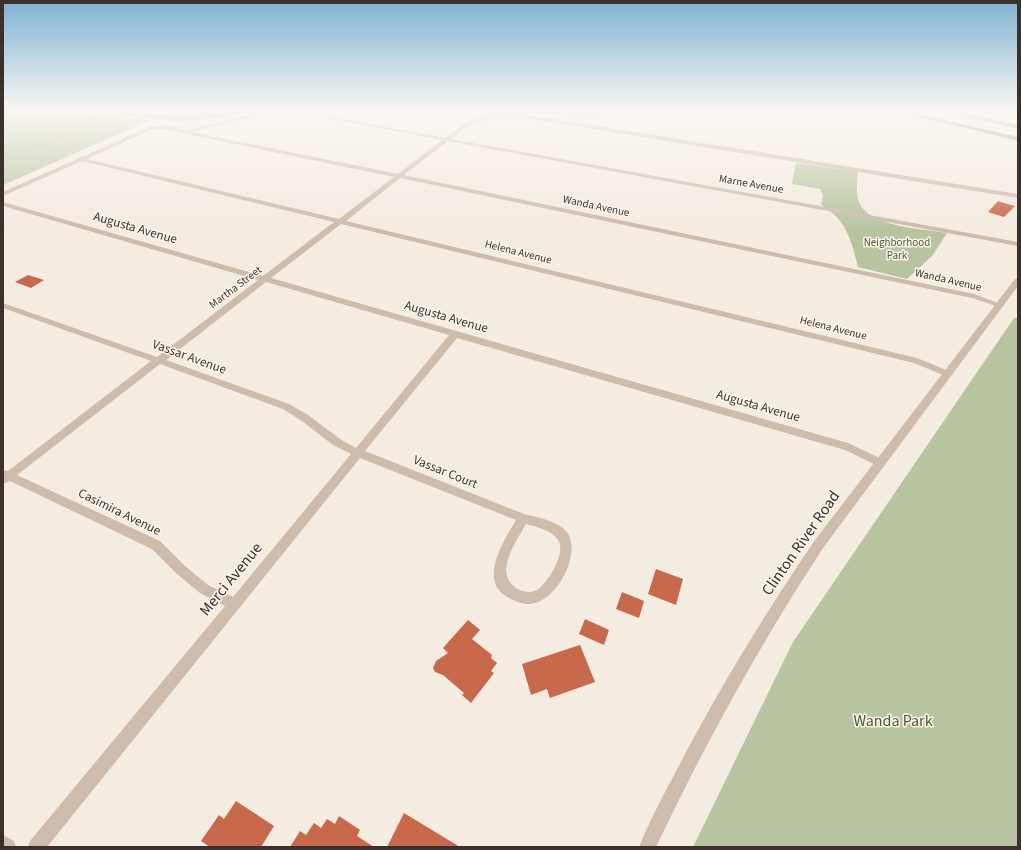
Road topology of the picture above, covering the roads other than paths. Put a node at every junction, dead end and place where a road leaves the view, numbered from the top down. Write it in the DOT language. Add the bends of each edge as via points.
graph roads {
  1 [pos="101,151"];
  2 [pos="277,151"];
  3 [pos="433,151"];
  4 [pos="506,151"];
  5 [pos="740,151"];
  6 [pos="82,159"];
  7 [pos="400,176"];
  8 [pos="3,194"];
  9 [pos="1018,196"];
  10 [pos="3,204"];
  11 [pos="341,222"];
  12 [pos="1018,244"];
  13 [pos="265,280"];
  14 [pos="1018,281"];
  15 [pos="3,305"];
  16 [pos="999,305"];
  17 [pos="455,334"];
  18 [pos="159,361"];
  19 [pos="948,374"];
  20 [pos="357,453"];
  21 [pos="880,463"];
  22 [pos="5,476"];
  23 [pos="523,518"];
  24 [pos="234,604"];
  25 [pos="3,843"];
  26 [pos="8,847"];
  27 [pos="36,847"];
  28 [pos="647,847"];
  1 -- 6 [label="street, Wanda Avenue"];
  2 -- 7 [label="street, Wanda Avenue"];
  3 -- 7 [label="street, Martha Street"];
  4 -- 12 [label="street, Marne Avenue"];
  5 -- 9 [label="street, Martha Street"];
  6 -- 8 [label="street, Wanda Avenue"];
  6 -- 11 [label="street, Helena Avenue"];
  7 -- 11 [label="street, Martha Street"];
  7 -- 16 [label="street, Wanda Avenue" via="966,294"];
  10 -- 13 [label="street, Augusta Avenue"];
  11 -- 13 [label="street, Martha Street"];
  11 -- 19 [label="street, Helena Avenue" via="917,361"];
  13 -- 17 [label="street, Augusta Avenue"];
  13 -- 18 [label="street, Martha Street"];
  14 -- 16 [label="street, Clinton River Road"];
  15 -- 18 [label="street, Vassar Avenue"];
  16 -- 19 [label="street, Clinton River Road"];
  17 -- 20 [label="street, Merci Avenue"];
  17 -- 21 [label="street, Augusta Avenue" via="848,447"];
  18 -- 20 [label="street, Vassar Avenue" via="292,409 329,438"];
  18 -- 22 [label="street, Martha Street"];
  19 -- 21 [label="street, Clinton River Road"];
  20 -- 23 [label="street, Vassar Court"];
  20 -- 24 [label="street, Merci Avenue"];
  21 -- 28 [label="street, Clinton River Road" via="798,574 737,672 695,748"];
  22 -- 24 [label="street, Casimira Avenue" via="156,545 204,589"];
  23 -- 23 [label="street, Vassar Court" via="562,534 566,543 566,552 556,580 541,595 532,597 519,595 506,588 501,581 500,571 506,553"];
  24 -- 27 [label="street, Merci Avenue"];
  25 -- 26 [label="street"];
}
